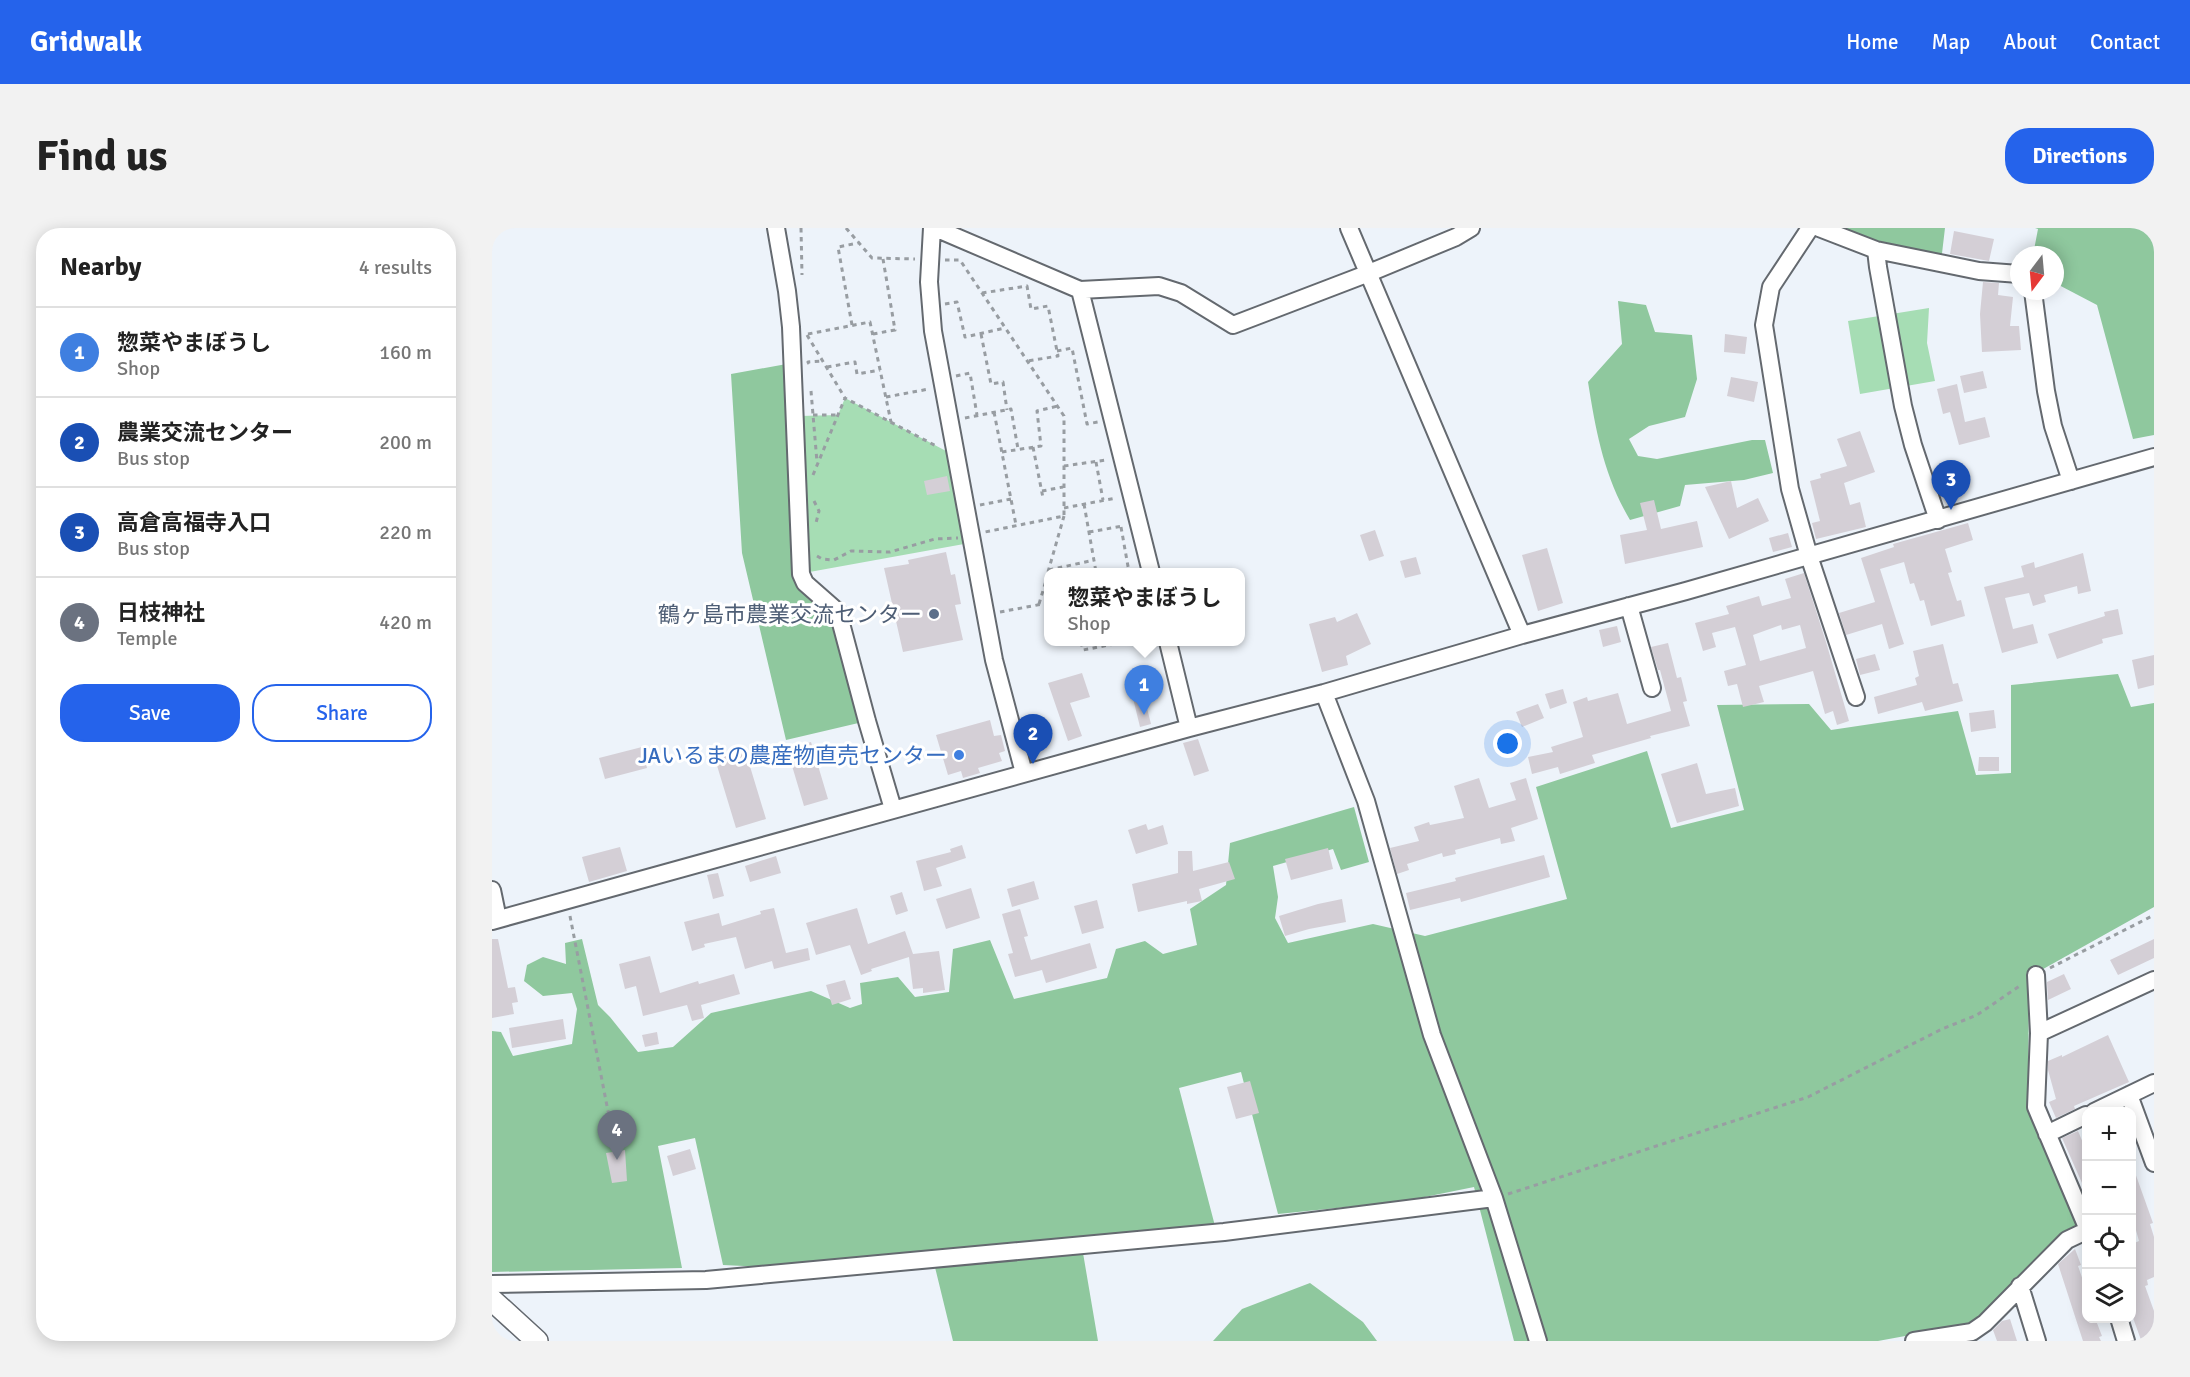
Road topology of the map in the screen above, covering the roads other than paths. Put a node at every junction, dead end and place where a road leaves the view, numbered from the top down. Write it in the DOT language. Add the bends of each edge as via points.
graph roads {
  1 [pos="776,228"];
  2 [pos="933,228"];
  3 [pos="1349,228"];
  4 [pos="1471,228"];
  5 [pos="1810,228"];
  6 [pos="1819,228"];
  7 [pos="1876,250"];
  8 [pos="1369,273"];
  9 [pos="2010,273"];
  10 [pos="1080,290"];
  11 [pos="2034,300"];
  12 [pos="2154,457"];
  13 [pos="2071,481"];
  14 [pos="1938,520"];
  15 [pos="1809,556"];
  16 [pos="1150,568"];
  17 [pos="1629,606"];
  18 [pos="1522,635"];
  19 [pos="1169,646"];
  20 [pos="1652,688"];
  21 [pos="1324,693"];
  22 [pos="1856,697"];
  23 [pos="1190,728"];
  24 [pos="1024,773"];
  25 [pos="893,809"];
  26 [pos="492,890"];
  27 [pos="495,920"];
  28 [pos="2036,975"];
  29 [pos="2154,980"];
  30 [pos="2040,1033"];
  31 [pos="2154,1083"];
  32 [pos="2129,1095"];
  33 [pos="2104,1107"];
  34 [pos="2082,1117"];
  35 [pos="2048,1134"];
  36 [pos="2154,1163"];
  37 [pos="1494,1198"];
  38 [pos="2082,1215"];
  39 [pos="2082,1233"];
  40 [pos="492,1284"];
  41 [pos="2020,1286"];
  42 [pos="492,1300"];
  43 [pos="2121,1323"];
  44 [pos="1943,1339"];
  45 [pos="537,1341"];
  46 [pos="1538,1341"];
  47 [pos="1914,1341"];
  48 [pos="2037,1341"];
  49 [pos="2126,1341"];
  1 -- 25 [label="street" via="791,327 801,574 805,583 838,612"];
  2 -- 10 [label="street"];
  2 -- 24 [label="street" via="929,282 943,382 994,660"];
  3 -- 8 [label="street"];
  4 -- 8 [label="street"];
  5 -- 15 [label="street" via="1771,287 1764,325 1790,489"];
  6 -- 7 [label="street"];
  7 -- 9 [label="street" via="1979,271"];
  7 -- 14 [label="street" via="1904,406"];
  8 -- 10 [label="street" via="1233,326 1181,293 1159,286"];
  8 -- 18 [label="street"];
  10 -- 16 [label="street"];
  11 -- 13 [label="street" via="2053,426"];
  12 -- 13 [label="street"];
  13 -- 14 [label="street"];
  14 -- 15 [label="street"];
  15 -- 17 [label="street"];
  15 -- 22 [label="street"];
  17 -- 18 [label="street"];
  17 -- 20 [label="street"];
  18 -- 21 [label="street"];
  19 -- 23 [label="street"];
  21 -- 23 [label="street"];
  21 -- 37 [label="street" via="1366,801 1432,1035"];
  23 -- 24 [label="street"];
  24 -- 25 [label="street"];
  25 -- 27 [label="street"];
  26 -- 27 [label="street"];
  28 -- 30 [label="street"];
  29 -- 30 [label="street"];
  30 -- 35 [label="street" via="2036,1107"];
  31 -- 32 [label="street"];
  32 -- 33 [label="street"];
  32 -- 36 [label="street"];
  34 -- 35 [label="street"];
  35 -- 38 [label="street"];
  37 -- 40 [label="street" via="1224,1232 706,1280"];
  37 -- 46 [label="street"];
  39 -- 41 [label="street" via="2067,1240"];
  41 -- 44 [label="street" via="1972,1332"];
  41 -- 48 [label="street"];
  42 -- 45 [label="main road"];
  43 -- 49 [label="street"];
  44 -- 47 [label="street"];
}
